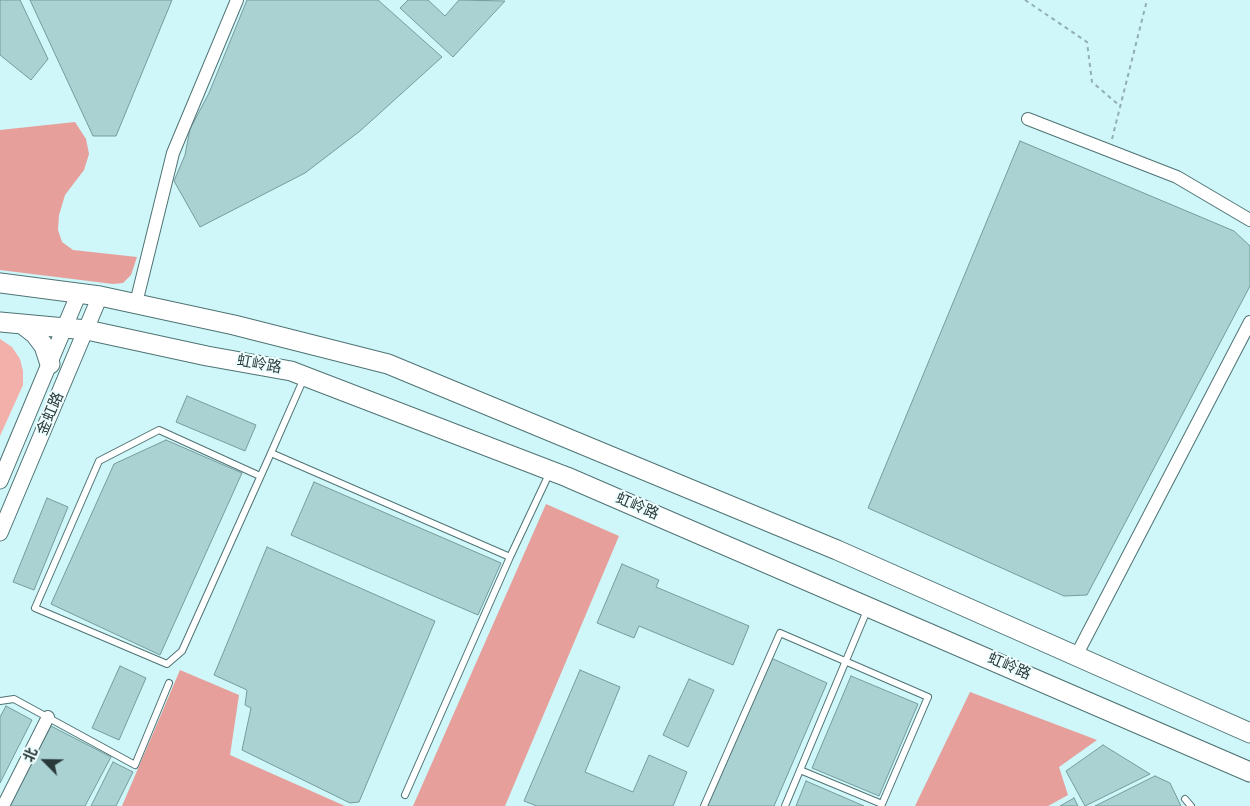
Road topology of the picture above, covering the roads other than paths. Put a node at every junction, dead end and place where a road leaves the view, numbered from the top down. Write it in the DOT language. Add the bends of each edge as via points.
graph roads {
  1 [pos="237,0"];
  2 [pos="1028,119"];
  3 [pos="1250,220"];
  4 [pos="0,283"];
  5 [pos="79,293"];
  6 [pos="100,296"];
  7 [pos="136,303"];
  8 [pos="0,322"];
  9 [pos="1250,322"];
  10 [pos="22,324"];
  11 [pos="65,328"];
  12 [pos="86,330"];
  13 [pos="50,364"];
  14 [pos="305,376"];
  15 [pos="271,452"];
  16 [pos="551,471"];
  17 [pos="260,476"];
  18 [pos="0,481"];
  19 [pos="0,532"];
  20 [pos="510,557"];
  21 [pos="868,607"];
  22 [pos="1076,656"];
  23 [pos="846,661"];
  24 [pos="169,683"];
  25 [pos="0,701"];
  26 [pos="48,717"];
  27 [pos="1250,733"];
  28 [pos="800,770"];
  29 [pos="1250,772"];
  30 [pos="405,795"];
  31 [pos="1184,799"];
  32 [pos="881,805"];
  33 [pos="3,806"];
  34 [pos="704,806"];
  35 [pos="785,806"];
  36 [pos="1191,806"];
  1 -- 7 [label="street" via="173,154"];
  2 -- 3 [label="street" via="1177,177"];
  4 -- 5 [label="main road, 虹岭路"];
  5 -- 6 [label="main road, 虹岭路"];
  5 -- 11 [label="street, 金虹路"];
  6 -- 7 [label="main road, 虹岭路"];
  6 -- 12 [label="street, 金虹路"];
  7 -- 22 [label="main road, 虹岭路" via="388,364 837,550"];
  8 -- 10 [label="main road, 虹岭路"];
  9 -- 22 [label="street"];
  10 -- 11 [label="main road, 虹岭路"];
  10 -- 13 [label="main road" via="44,346"];
  11 -- 12 [label="main road, 虹岭路"];
  11 -- 13 [label="street, 金虹路"];
  12 -- 14 [label="main road, 虹岭路"];
  12 -- 19 [label="street, 金虹路"];
  13 -- 18 [label="street, 金虹路"];
  14 -- 15 [label="lane"];
  14 -- 16 [label="main road, 虹岭路"];
  15 -- 17 [label="lane"];
  15 -- 20 [label="lane"];
  16 -- 20 [label="lane"];
  16 -- 21 [label="main road, 虹岭路"];
  17 -- 17 [label="lane" via="182,651 167,664 35,608 99,461 159,430"];
  20 -- 30 [label="lane"];
  21 -- 23 [label="lane"];
  21 -- 29 [label="main road, 虹岭路"];
  22 -- 27 [label="main road, 虹岭路"];
  23 -- 28 [label="lane"];
  23 -- 32 [label="lane" via="928,697"];
  23 -- 34 [label="lane" via="780,632"];
  24 -- 26 [label="lane" via="135,765"];
  25 -- 26 [label="lane" via="14,698"];
  26 -- 33 [label="street"];
  28 -- 32 [label="lane"];
  28 -- 35 [label="lane"];
  31 -- 36 [label="lane"];
}
